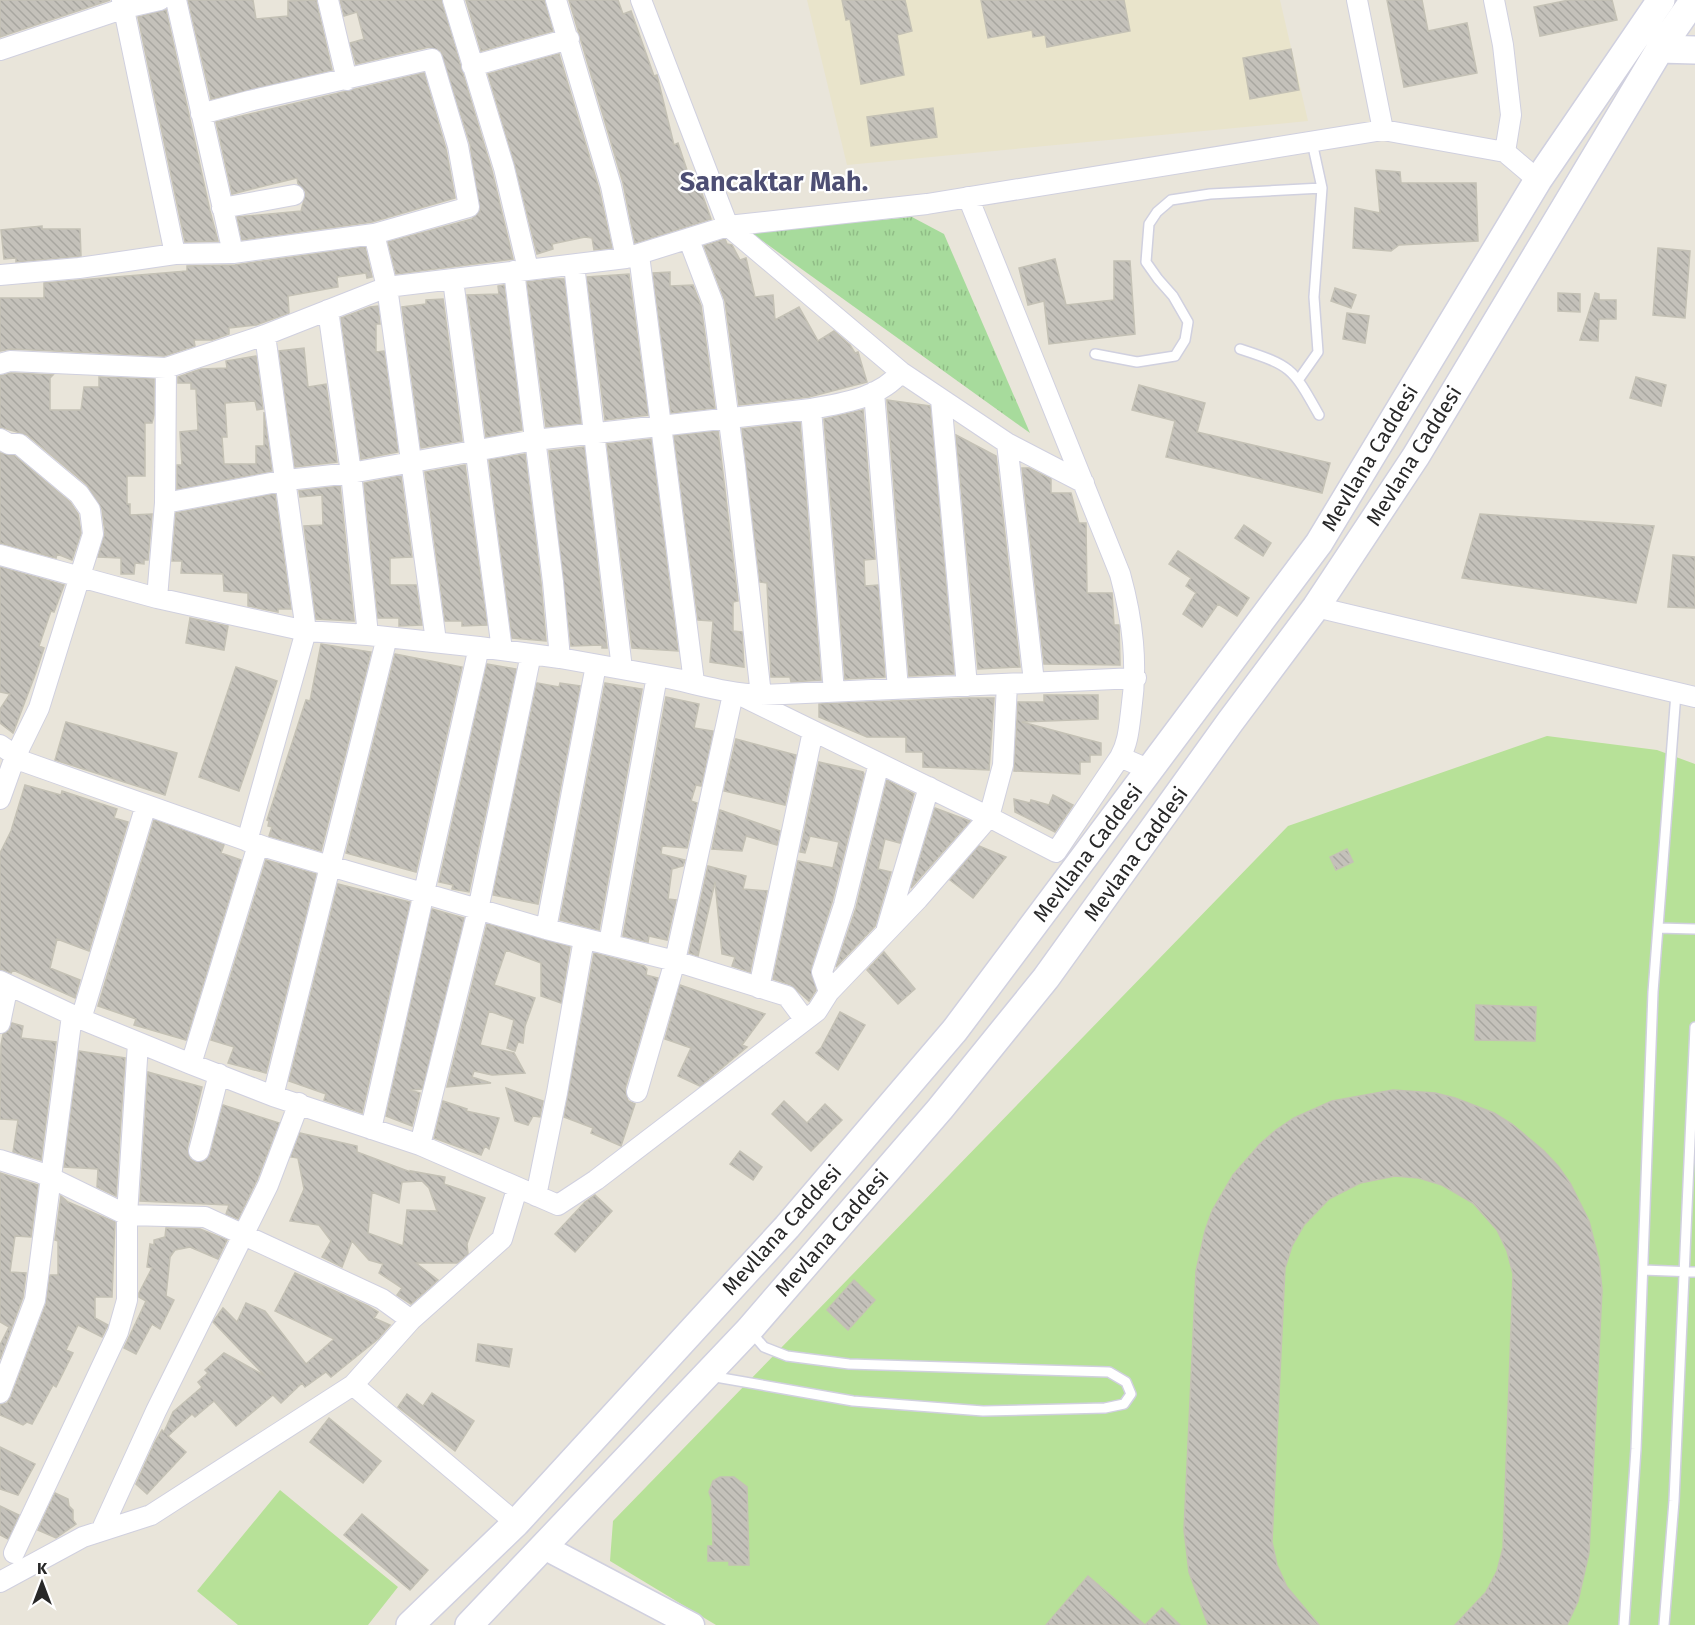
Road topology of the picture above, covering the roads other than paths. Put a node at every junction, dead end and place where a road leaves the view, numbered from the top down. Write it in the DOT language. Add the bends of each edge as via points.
graph roads {
  1 [pos="160,0"];
  2 [pos="176,0"];
  3 [pos="328,0"];
  4 [pos="453,0"];
  5 [pos="556,0"];
  6 [pos="641,0"];
  7 [pos="1356,0"];
  8 [pos="1494,0"];
  9 [pos="1661,0"];
  10 [pos="1694,0"];
  11 [pos="124,4"];
  12 [pos="569,39"];
  13 [pos="1660,49"];
  14 [pos="0,50"];
  15 [pos="1695,50"];
  16 [pos="472,66"];
  17 [pos="347,80"];
  18 [pos="201,114"];
  19 [pos="1383,130"];
  20 [pos="1312,142"];
  21 [pos="1505,152"];
  22 [pos="1538,180"];
  23 [pos="1322,188"];
  24 [pos="294,195"];
  25 [pos="968,197"];
  26 [pos="222,208"];
  27 [pos="728,226"];
  28 [pos="374,234"];
  29 [pos="689,240"];
  30 [pos="233,253"];
  31 [pos="175,254"];
  32 [pos="633,257"];
  33 [pos="574,265"];
  34 [pos="521,270"];
  35 [pos="0,275"];
  36 [pos="453,280"];
  37 [pos="387,287"];
  38 [pos="328,310"];
  39 [pos="265,335"];
  40 [pos="1240,349"];
  41 [pos="1095,354"];
  42 [pos="0,364"];
  43 [pos="166,368"];
  44 [pos="901,372"];
  45 [pos="1299,380"];
  46 [pos="874,392"];
  47 [pos="941,399"];
  48 [pos="811,409"];
  49 [pos="1319,415"];
  50 [pos="729,418"];
  51 [pos="661,426"];
  52 [pos="594,434"];
  53 [pos="0,439"];
  54 [pos="534,440"];
  55 [pos="1007,443"];
  56 [pos="474,452"];
  57 [pos="410,463"];
  58 [pos="351,473"];
  59 [pos="287,480"];
  60 [pos="1084,483"];
  61 [pos="165,502"];
  62 [pos="0,555"];
  63 [pos="78,577"];
  64 [pos="157,598"];
  65 [pos="1316,607"];
  66 [pos="306,632"];
  67 [pos="377,636"];
  68 [pos="436,641"];
  69 [pos="479,647"];
  70 [pos="501,650"];
  71 [pos="531,654"];
  72 [pos="560,658"];
  73 [pos="596,665"];
  74 [pos="622,669"];
  75 [pos="1136,678"];
  76 [pos="694,682"];
  77 [pos="1034,682"];
  78 [pos="1007,684"];
  79 [pos="967,686"];
  80 [pos="898,689"];
  81 [pos="834,692"];
  82 [pos="736,694"];
  83 [pos="761,695"];
  84 [pos="1685,695"];
  85 [pos="813,731"];
  86 [pos="8,751"];
  87 [pos="1120,758"];
  88 [pos="879,763"];
  89 [pos="1150,770"];
  90 [pos="929,787"];
  91 [pos="0,799"];
  92 [pos="146,805"];
  93 [pos="989,816"];
  94 [pos="253,843"];
  95 [pos="331,866"];
  96 [pos="423,892"];
  97 [pos="478,910"];
  98 [pos="1658,928"];
  99 [pos="546,929"];
  100 [pos="1695,929"];
  101 [pos="885,932"];
  102 [pos="584,939"];
  103 [pos="609,944"];
  104 [pos="675,961"];
  105 [pos="4,983"];
  106 [pos="759,988"];
  107 [pos="829,992"];
  108 [pos="76,1017"];
  109 [pos="805,1020"];
  110 [pos="0,1023"];
  111 [pos="1695,1027"];
  112 [pos="138,1043"];
  113 [pos="191,1064"];
  114 [pos="219,1074"];
  115 [pos="637,1092"];
  116 [pos="273,1096"];
  117 [pos="299,1103"];
  118 [pos="371,1129"];
  119 [pos="420,1144"];
  120 [pos="199,1151"];
  121 [pos="0,1160"];
  122 [pos="51,1180"];
  123 [pos="517,1189"];
  124 [pos="536,1196"];
  125 [pos="127,1215"];
  126 [pos="245,1235"];
  127 [pos="1643,1270"];
  128 [pos="1684,1271"];
  129 [pos="1695,1272"];
  130 [pos="411,1320"];
  131 [pos="749,1330"];
  132 [pos="705,1376"];
  133 [pos="353,1385"];
  134 [pos="0,1393"];
  135 [pos="516,1523"];
  136 [pos="102,1529"];
  137 [pos="544,1547"];
  138 [pos="14,1555"];
  139 [pos="0,1582"];
  140 [pos="410,1625"];
  141 [pos="469,1625"];
  142 [pos="692,1625"];
  143 [pos="1624,1625"];
  144 [pos="1664,1625"];
  1 -- 11 [label="street"];
  2 -- 18 [label="street"];
  3 -- 17 [label="street"];
  4 -- 16 [label="street"];
  5 -- 12 [label="street"];
  6 -- 27 [label="street"];
  7 -- 19 [label="street"];
  8 -- 21 [label="street" via="1511,116"];
  9 -- 22 [label="main road, Mevllana Caddesi"];
  10 -- 13 [label="main road, Mevlana Caddesi"];
  11 -- 14 [label="street"];
  11 -- 31 [label="street"];
  12 -- 16 [label="street"];
  12 -- 32 [label="street"];
  13 -- 15 [label="main road"];
  13 -- 65 [label="main road, Mevlana Caddesi" via="1416,456"];
  16 -- 34 [label="street" via="504,168"];
  17 -- 18 [label="street"];
  17 -- 28 [label="street" via="432,59 458,146 469,207"];
  18 -- 26 [label="street"];
  19 -- 20 [label="street"];
  19 -- 21 [label="street"];
  20 -- 23 [label="lane"];
  20 -- 25 [label="street"];
  21 -- 22 [label="street"];
  22 -- 89 [label="main road, Mevllana Caddesi" via="1319,543"];
  23 -- 41 [label="lane" via="1172,200 1149,224 1145,255 1188,322 1185,340 1174,356 1137,362"];
  23 -- 45 [label="lane" via="1314,297 1318,352"];
  24 -- 26 [label="street"];
  25 -- 27 [label="street"];
  25 -- 60 [label="street"];
  26 -- 30 [label="street"];
  27 -- 29 [label="street"];
  27 -- 44 [label="street"];
  28 -- 30 [label="street"];
  28 -- 37 [label="street"];
  29 -- 32 [label="street"];
  29 -- 50 [label="street" via="713,303"];
  30 -- 31 [label="street"];
  31 -- 35 [label="street"];
  32 -- 33 [label="street"];
  32 -- 51 [label="street"];
  33 -- 34 [label="street"];
  33 -- 52 [label="street"];
  34 -- 36 [label="street"];
  34 -- 54 [label="street"];
  36 -- 37 [label="street"];
  36 -- 56 [label="street"];
  37 -- 38 [label="street"];
  37 -- 57 [label="street"];
  38 -- 39 [label="street"];
  38 -- 58 [label="street"];
  39 -- 43 [label="street"];
  39 -- 59 [label="street"];
  40 -- 45 [label="lane" via="1283,363"];
  42 -- 43 [label="street" via="10,361"];
  43 -- 61 [label="street"];
  44 -- 46 [label="street" via="891,384"];
  44 -- 47 [label="street"];
  45 -- 49 [label="lane"];
  46 -- 48 [label="street"];
  46 -- 80 [label="street"];
  47 -- 55 [label="street"];
  47 -- 79 [label="street"];
  48 -- 50 [label="street"];
  48 -- 81 [label="street"];
  50 -- 51 [label="street"];
  50 -- 83 [label="street"];
  51 -- 52 [label="street"];
  51 -- 76 [label="street"];
  52 -- 54 [label="street"];
  52 -- 74 [label="street"];
  53 -- 63 [label="street" via="19,444 79,494 90,510 93,534"];
  54 -- 56 [label="street"];
  54 -- 72 [label="street"];
  55 -- 60 [label="street"];
  55 -- 77 [label="street"];
  56 -- 57 [label="street"];
  56 -- 70 [label="street"];
  57 -- 58 [label="street"];
  57 -- 68 [label="street"];
  58 -- 59 [label="street"];
  58 -- 67 [label="street"];
  59 -- 61 [label="street"];
  59 -- 66 [label="street"];
  60 -- 75 [label="street" via="1129,605"];
  61 -- 64 [label="street"];
  62 -- 63 [label="street"];
  63 -- 64 [label="street"];
  63 -- 86 [label="street" via="39,708"];
  64 -- 66 [label="street"];
  65 -- 84 [label="street"];
  65 -- 131 [label="main road, Mevlana Caddesi" via="1046,978"];
  66 -- 67 [label="street"];
  66 -- 94 [label="street"];
  67 -- 68 [label="street"];
  67 -- 95 [label="street"];
  68 -- 69 [label="street"];
  69 -- 70 [label="street"];
  69 -- 96 [label="street"];
  70 -- 71 [label="street"];
  71 -- 72 [label="street"];
  71 -- 97 [label="street"];
  72 -- 73 [label="street"];
  73 -- 74 [label="street"];
  73 -- 99 [label="street"];
  74 -- 76 [label="street"];
  75 -- 77 [label="street"];
  75 -- 87 [label="street" via="1126,746"];
  76 -- 82 [label="street"];
  76 -- 103 [label="street" via="657,676"];
  77 -- 78 [label="street"];
  78 -- 79 [label="street"];
  78 -- 93 [label="street" via="1003,765"];
  79 -- 80 [label="street"];
  80 -- 81 [label="street"];
  81 -- 83 [label="street"];
  82 -- 83 [label="street"];
  82 -- 85 [label="street"];
  82 -- 104 [label="street"];
  84 -- 98 [label="lane"];
  85 -- 88 [label="street"];
  85 -- 106 [label="street"];
  86 -- 91 [label="street"];
  86 -- 92 [label="street"];
  87 -- 89 [label="street"];
  87 -- 93 [label="street" via="1056,852"];
  88 -- 90 [label="street"];
  88 -- 107 [label="street" via="844,905 822,972"];
  89 -- 135 [label="main road, Mevllana Caddesi" via="956,1030 787,1227"];
  90 -- 93 [label="street"];
  90 -- 101 [label="street"];
  92 -- 94 [label="street"];
  92 -- 108 [label="street"];
  93 -- 101 [label="street"];
  94 -- 95 [label="street"];
  94 -- 113 [label="street"];
  95 -- 96 [label="street"];
  95 -- 116 [label="street"];
  96 -- 97 [label="street"];
  96 -- 118 [label="street"];
  97 -- 99 [label="street"];
  97 -- 119 [label="street"];
  98 -- 100 [label="lane"];
  98 -- 127 [label="lane"];
  99 -- 102 [label="street"];
  101 -- 107 [label="street"];
  102 -- 103 [label="street"];
  102 -- 124 [label="street"];
  103 -- 104 [label="street"];
  104 -- 106 [label="street"];
  104 -- 115 [label="street"];
  105 -- 108 [label="street"];
  105 -- 110 [label="street"];
  106 -- 109 [label="street" via="788,996"];
  107 -- 109 [label="street" via="817,1011"];
  108 -- 112 [label="street"];
  108 -- 122 [label="street"];
  109 -- 124 [label="street" via="558,1205"];
  111 -- 128 [label="lane"];
  112 -- 113 [label="street"];
  112 -- 125 [label="street"];
  113 -- 114 [label="street"];
  114 -- 116 [label="street"];
  114 -- 120 [label="street"];
  116 -- 117 [label="street"];
  117 -- 118 [label="street"];
  117 -- 126 [label="street"];
  118 -- 119 [label="street"];
  119 -- 123 [label="street"];
  121 -- 122 [label="street"];
  122 -- 125 [label="street"];
  122 -- 134 [label="street" via="35,1300"];
  123 -- 124 [label="street"];
  123 -- 130 [label="street" via="502,1239"];
  125 -- 126 [label="street" via="205,1217"];
  125 -- 138 [label="street" via="127,1300 117,1332"];
  126 -- 130 [label="street" via="382,1299"];
  126 -- 136 [label="street" via="156,1411"];
  127 -- 128 [label="lane"];
  127 -- 143 [label="lane"];
  128 -- 129 [label="lane"];
  128 -- 144 [label="lane"];
  130 -- 133 [label="street"];
  131 -- 132 [label="main road, Mevlana Caddesi"];
  131 -- 132 [label="lane" via="764,1347 787,1356 849,1364 1109,1372 1126,1382 1131,1394 1124,1404 1105,1408 983,1411 854,1401"];
  132 -- 137 [label="main road, Mevlana Caddesi"];
  133 -- 135 [label="street"];
  133 -- 136 [label="street" via="151,1515"];
  135 -- 140 [label="main road, Mevllana Caddesi"];
  136 -- 138 [label="street"];
  137 -- 141 [label="main road, Mevlana Caddesi"];
  137 -- 142 [label="street"];
  138 -- 139 [label="street"];
}
